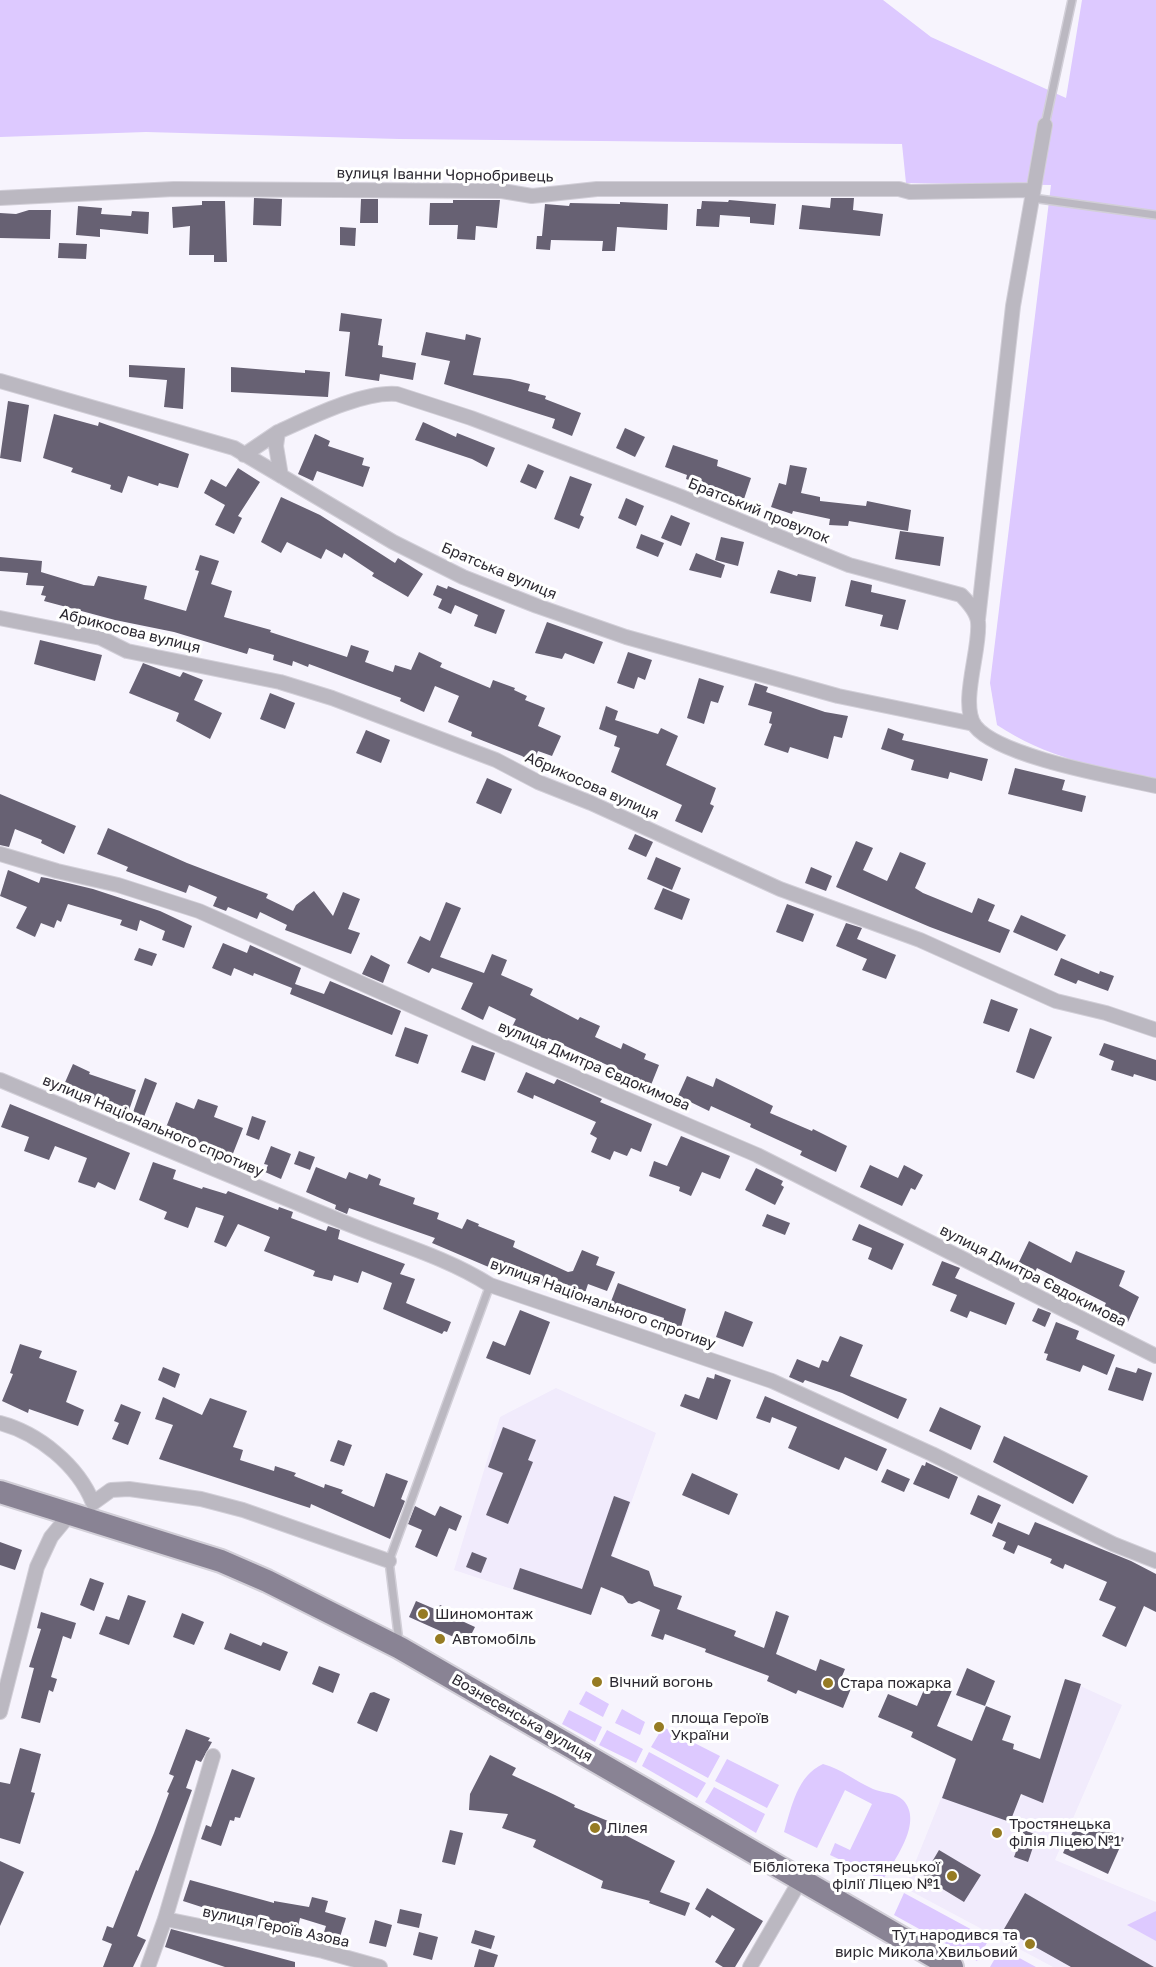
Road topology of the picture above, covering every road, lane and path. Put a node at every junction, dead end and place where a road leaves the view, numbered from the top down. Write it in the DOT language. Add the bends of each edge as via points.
graph roads {
  1 [pos="1071,0"];
  2 [pos="1045,125"];
  3 [pos="1033,194"];
  4 [pos="0,198"];
  5 [pos="1156,215"];
  6 [pos="0,381"];
  7 [pos="278,432"];
  8 [pos="244,455"];
  9 [pos="281,476"];
  10 [pos="0,618"];
  11 [pos="978,621"];
  12 [pos="974,724"];
  13 [pos="1156,786"];
  14 [pos="0,854"];
  15 [pos="1156,1030"];
  16 [pos="0,1080"];
  17 [pos="490,1285"];
  18 [pos="1156,1356"];
  19 [pos="0,1423"];
  20 [pos="0,1492"];
  21 [pos="84,1511"];
  22 [pos="1156,1561"];
  23 [pos="389,1562"];
  24 [pos="400,1648"];
  25 [pos="0,1712"];
  26 [pos="213,1756"];
  27 [pos="801,1879"];
  28 [pos="165,1919"];
  29 [pos="940,1964"];
  30 [pos="148,1967"];
  31 [pos="380,1967"];
  32 [pos="750,1967"];
  1 -- 2 [label="lane"];
  2 -- 3 [label="street"];
  3 -- 4 [label="street, вулиця Іванни Чорнобривець" via="899,189 597,189 532,196 502,190 274,187"];
  3 -- 5 [label="lane"];
  3 -- 11 [label="street" via="1013,306"];
  6 -- 8 [label="street, Братська вулиця" via="234,448"];
  7 -- 8 [label="street, Братський провулок"];
  7 -- 9 [label="street"];
  7 -- 11 [label="street, Братський провулок" via="358,400 396,394 679,496 849,565 961,595"];
  8 -- 9 [label="street, Братська вулиця"];
  9 -- 12 [label="street, Братська вулиця" via="393,542 453,572 537,606 626,637 838,696"];
  10 -- 15 [label="street, Абрикосова вулиця" via="101,638 127,651 280,682 332,698 496,760 538,783 780,889 920,940 1056,1001"];
  11 -- 12 [label="street" via="970,703"];
  12 -- 13 [label="street" via="994,742 1032,755"];
  14 -- 18 [label="street, вулиця Дмитра Євдокимова" via="118,885 209,915 757,1155"];
  16 -- 17 [label="street, вулиця Національного спротиву" via="427,1254"];
  17 -- 22 [label="street, вулиця Національного спротиву" via="772,1381"];
  17 -- 23 [label="lane"];
  19 -- 21 [label="street" via="21,1429 63,1459 88,1490"];
  20 -- 21 [label="main road, Вознесенська вулиця"];
  21 -- 23 [label="street" via="111,1490 201,1499"];
  21 -- 24 [label="main road, Вознесенська вулиця" via="221,1561"];
  21 -- 25 [label="street" via="51,1537 38,1567"];
  23 -- 24 [label="lane"];
  24 -- 27 [label="main road, Вознесенська вулиця"];
  26 -- 28 [label="street"];
  27 -- 29 [label="main road, Вознесенська вулиця"];
  27 -- 32 [label="street"];
  28 -- 30 [label="street"];
  28 -- 31 [label="street, вулиця Героїв Азова" via="323,1951"];
}
